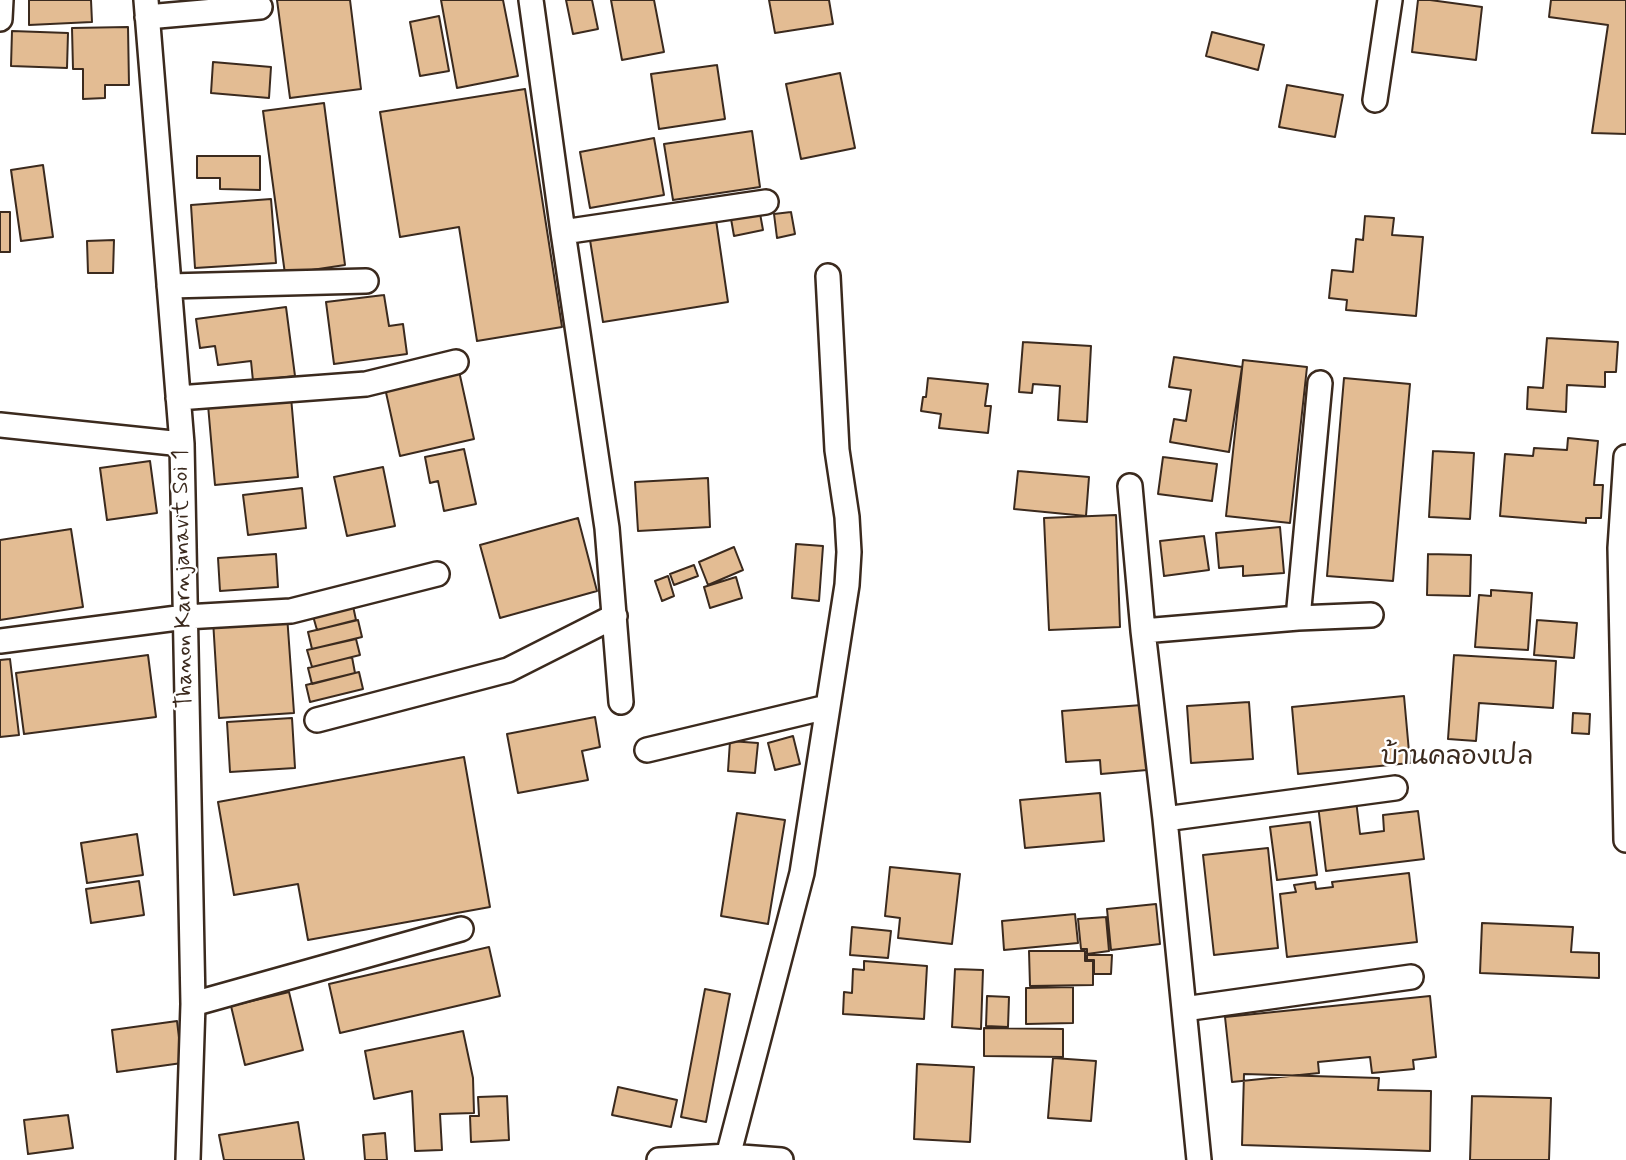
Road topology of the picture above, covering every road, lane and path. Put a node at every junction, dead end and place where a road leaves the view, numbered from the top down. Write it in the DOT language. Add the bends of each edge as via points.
graph roads {
  1 [pos="1,0"];
  2 [pos="531,0"];
  3 [pos="1390,0"];
  4 [pos="260,7"];
  5 [pos="146,8"];
  6 [pos="0,19"];
  7 [pos="1375,100"];
  8 [pos="766,202"];
  9 [pos="563,232"];
  10 [pos="828,276"];
  11 [pos="366,281"];
  12 [pos="169,286"];
  13 [pos="456,362"];
  14 [pos="1320,383"];
  15 [pos="178,398"];
  16 [pos="0,425"];
  17 [pos="182,444"];
  18 [pos="1626,457"];
  19 [pos="1130,486"];
  20 [pos="437,574"];
  21 [pos="1371,615"];
  22 [pos="615,616"];
  23 [pos="185,617"];
  24 [pos="1298,618"];
  25 [pos="1143,631"];
  26 [pos="0,641"];
  27 [pos="621,702"];
  28 [pos="827,707"];
  29 [pos="317,720"];
  30 [pos="648,750"];
  31 [pos="1395,788"];
  32 [pos="1165,819"];
  33 [pos="1626,840"];
  34 [pos="461,929"];
  35 [pos="1411,977"];
  36 [pos="194,1004"];
  37 [pos="1184,1009"];
  38 [pos="728,1158"];
  39 [pos="188,1160"];
  40 [pos="659,1160"];
  41 [pos="781,1160"];
  42 [pos="1199,1160"];
  1 -- 6 [label="street"];
  2 -- 9 [label="street"];
  3 -- 7 [label="street"];
  4 -- 5 [label="street"];
  5 -- 12 [label="street, Thanon Karnjanavit Soi 1"];
  8 -- 9 [label="street"];
  9 -- 22 [label="street" via="607,528"];
  10 -- 28 [label="street" via="837,450 849,552"];
  11 -- 12 [label="street"];
  12 -- 15 [label="street, Thanon Karnjanavit Soi 1"];
  13 -- 15 [label="street" via="366,384"];
  14 -- 24 [label="street"];
  15 -- 17 [label="street, Thanon Karnjanavit Soi 1"];
  16 -- 17 [label="street"];
  17 -- 23 [label="street, Thanon Karnjanavit Soi 1"];
  18 -- 33 [label="street" via="1620,548"];
  19 -- 25 [label="street"];
  20 -- 23 [label="street" via="291,611"];
  21 -- 24 [label="street"];
  22 -- 27 [label="street"];
  22 -- 29 [label="street" via="508,670"];
  23 -- 26 [label="street"];
  23 -- 36 [label="street, Thanon Karnjanavit Soi 1"];
  24 -- 25 [label="street"];
  25 -- 32 [label="street"];
  28 -- 30 [label="street"];
  28 -- 38 [label="street" via="802,873"];
  31 -- 32 [label="street"];
  32 -- 37 [label="street"];
  34 -- 36 [label="street"];
  35 -- 37 [label="street"];
  36 -- 39 [label="street, Thanon Karnjanavit Soi 1"];
  37 -- 42 [label="street"];
  38 -- 40 [label="street"];
  38 -- 41 [label="street"];
}
